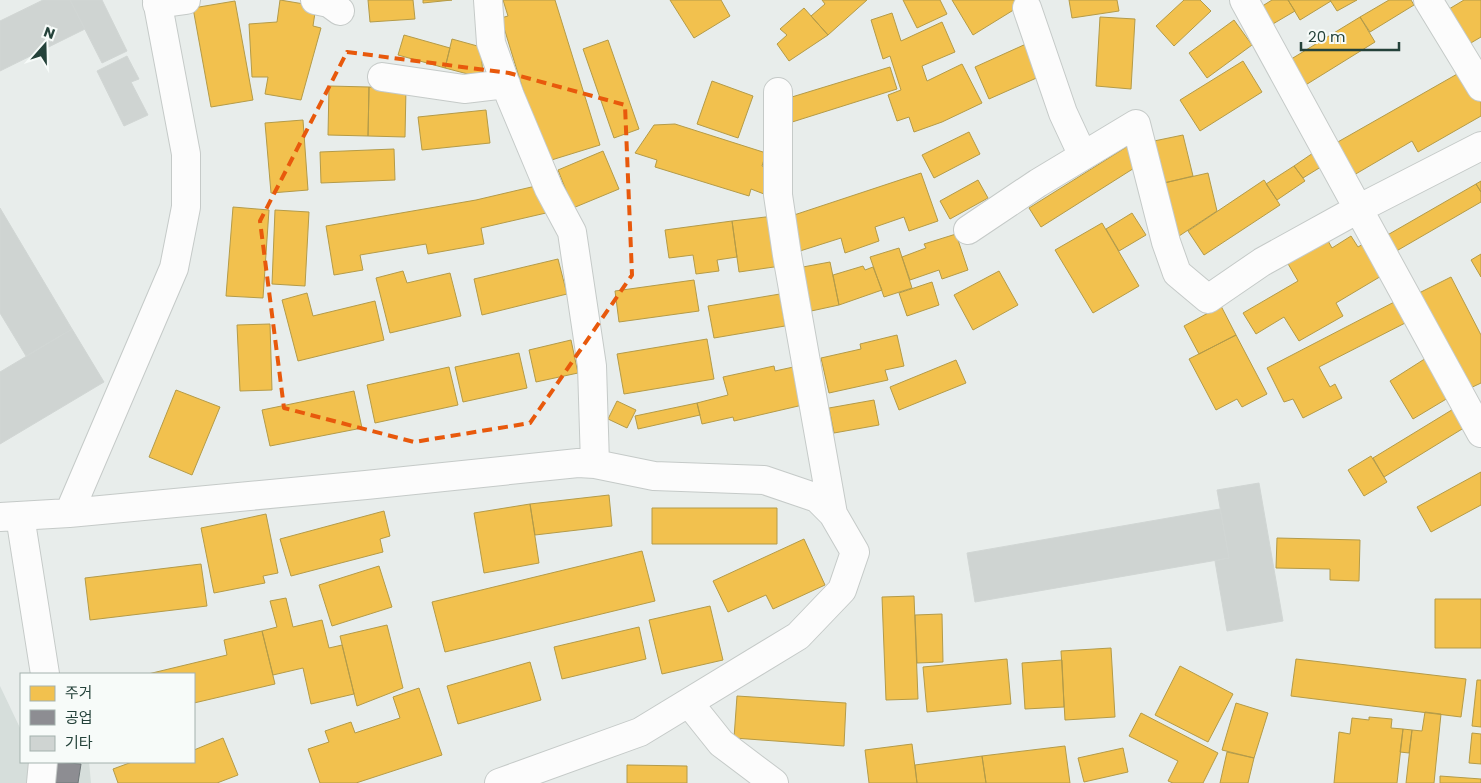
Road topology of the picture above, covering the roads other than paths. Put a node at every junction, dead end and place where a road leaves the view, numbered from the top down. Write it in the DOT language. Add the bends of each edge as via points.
graph roads {
  1 [pos="186,0"];
  2 [pos="315,0"];
  3 [pos="488,0"];
  4 [pos="1244,0"];
  5 [pos="1428,0"];
  6 [pos="157,2"];
  7 [pos="1027,8"];
  8 [pos="340,11"];
  9 [pos="382,77"];
  10 [pos="506,84"];
  11 [pos="1481,87"];
  12 [pos="778,92"];
  13 [pos="1481,146"];
  14 [pos="1083,156"];
  15 [pos="1358,209"];
  16 [pos="968,230"];
  17 [pos="1481,432"];
  18 [pos="595,464"];
  19 [pos="69,512"];
  20 [pos="833,514"];
  21 [pos="10,516"];
  22 [pos="45,673"];
  23 [pos="690,703"];
  24 [pos="43,763"];
  25 [pos="41,783"];
  26 [pos="499,783"];
  27 [pos="774,783"];
  1 -- 6 [label="street"];
  2 -- 8 [label="street"];
  3 -- 10 [label="street" via="491,43"];
  4 -- 15 [label="street"];
  5 -- 11 [label="street"];
  6 -- 19 [label="street" via="186,154 186,207 174,268"];
  7 -- 14 [label="street" via="1063,114"];
  9 -- 10 [label="street" via="464,89"];
  10 -- 18 [label="street" via="549,190 572,232 592,366"];
  12 -- 20 [label="street" via="778,195"];
  13 -- 15 [label="street"];
  14 -- 15 [label="street" via="1136,124 1177,273 1208,299 1262,262"];
  14 -- 16 [label="street"];
  15 -- 17 [label="street"];
  18 -- 19 [label="street" via="578,463 366,486"];
  18 -- 20 [label="street" via="654,476 764,480 817,498"];
  19 -- 21 [label="street"];
  20 -- 23 [label="street" via="855,552 842,590 798,636"];
  21 -- 22 [label="street"];
  23 -- 26 [label="street" via="640,732"];
  23 -- 27 [label="street" via="721,743"];
  24 -- 25 [label="street"];
}
